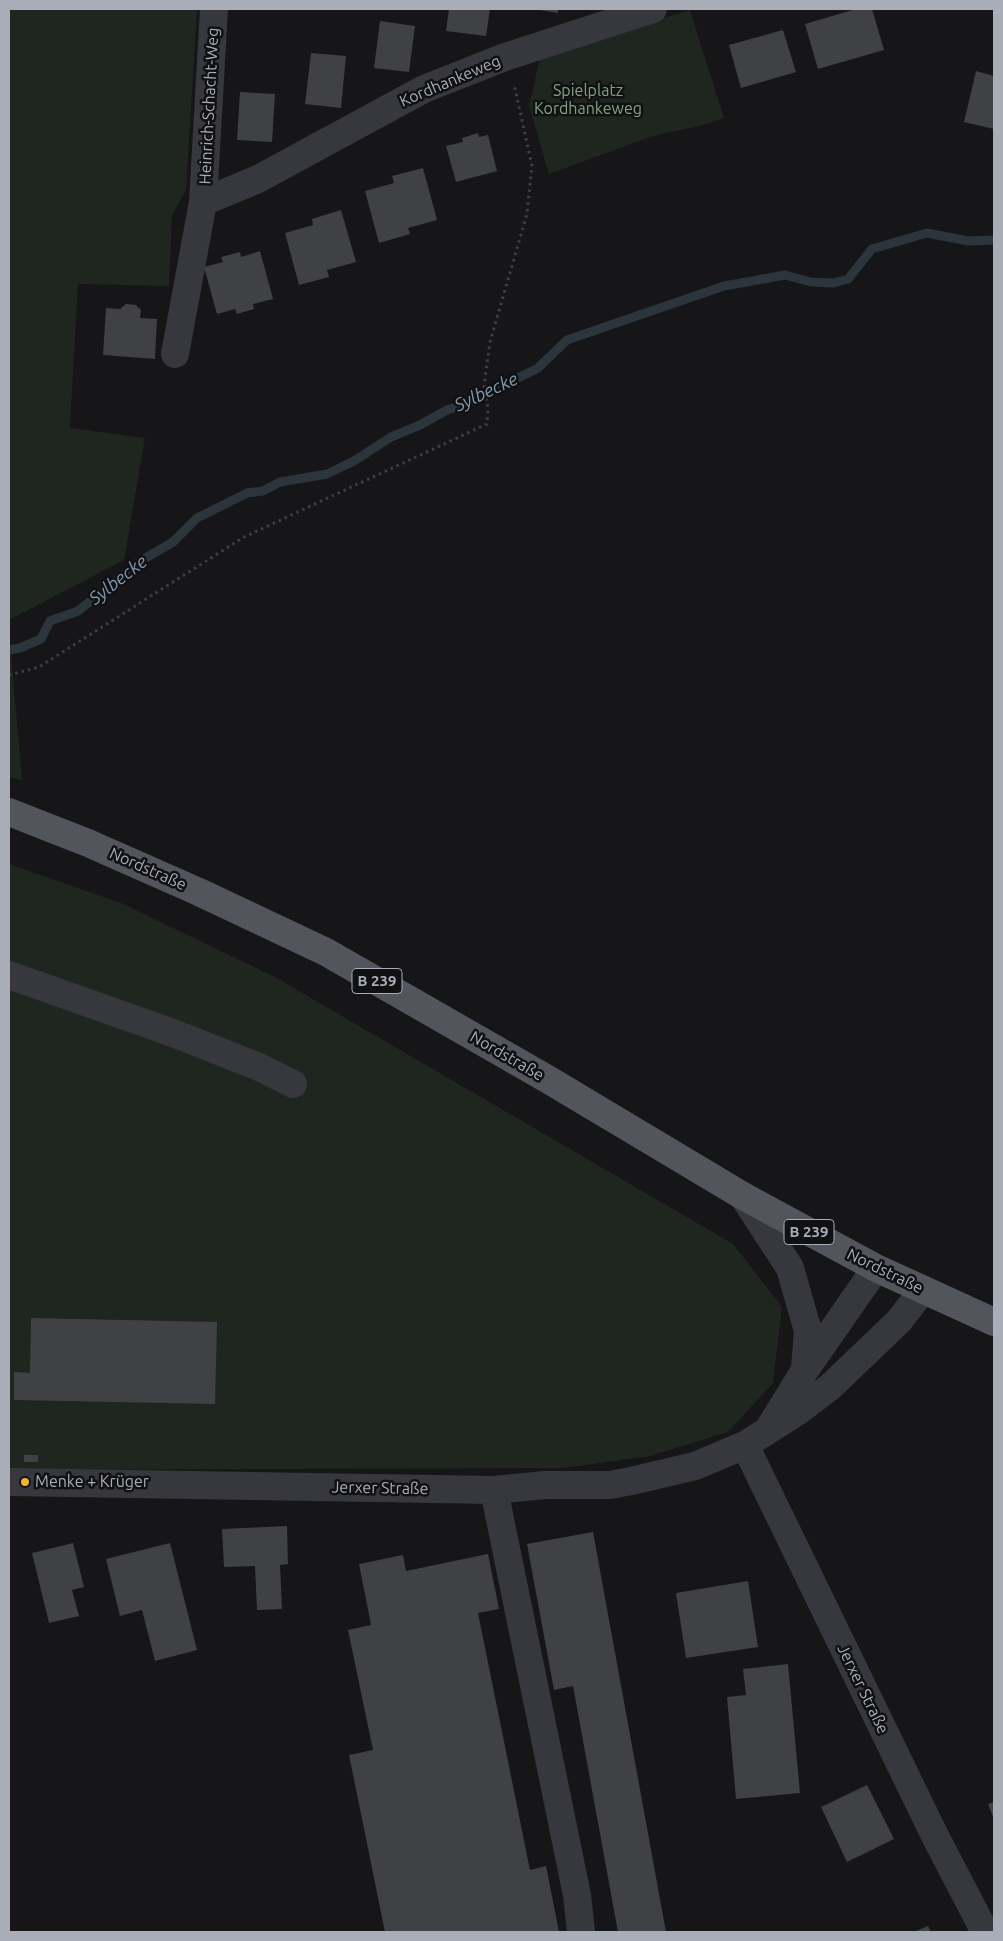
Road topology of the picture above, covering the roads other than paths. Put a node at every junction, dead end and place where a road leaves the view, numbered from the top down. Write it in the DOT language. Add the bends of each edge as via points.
graph roads {
  1 [pos="214,9"];
  2 [pos="653,9"];
  3 [pos="203,202"];
  4 [pos="175,354"];
  5 [pos="9,812"];
  6 [pos="9,975"];
  7 [pos="293,1084"];
  8 [pos="743,1196"];
  9 [pos="876,1268"];
  10 [pos="923,1290"];
  11 [pos="994,1322"];
  12 [pos="805,1370"];
  13 [pos="769,1428"];
  14 [pos="745,1444"];
  15 [pos="9,1482"];
  16 [pos="494,1490"];
  17 [pos="581,1932"];
  18 [pos="985,1932"];
  1 -- 3 [label="street, Heinrich-Schacht-Weg"];
  2 -- 3 [label="street, Kordhankeweg" via="505,57 424,89 258,180"];
  3 -- 4 [label="street, Heinrich-Schacht-Weg"];
  5 -- 8 [label="main road, Nordstraße / B 239" via="182,884 326,952 550,1080"];
  6 -- 7 [label="street" via="172,1033"];
  8 -- 9 [label="main road, Nordstraße / B 239"];
  8 -- 12 [label="street, Jerxer Straße" via="790,1268 808,1331"];
  9 -- 10 [label="main road, Nordstraße / B 239"];
  9 -- 12 [label="street, Jerxer Straße"];
  10 -- 11 [label="main road, Nordstraße / B 239"];
  10 -- 13 [label="street, Jerxer Straße" via="899,1321 830,1387"];
  12 -- 13 [label="street, Jerxer Straße"];
  13 -- 14 [label="street, Jerxer Straße"];
  14 -- 16 [label="street, Jerxer Straße" via="694,1466 610,1485 545,1485"];
  14 -- 18 [label="street, Jerxer Straße" via="935,1836"];
  15 -- 16 [label="street, Jerxer Straße"];
  16 -- 17 [label="street" via="577,1894"];
}
